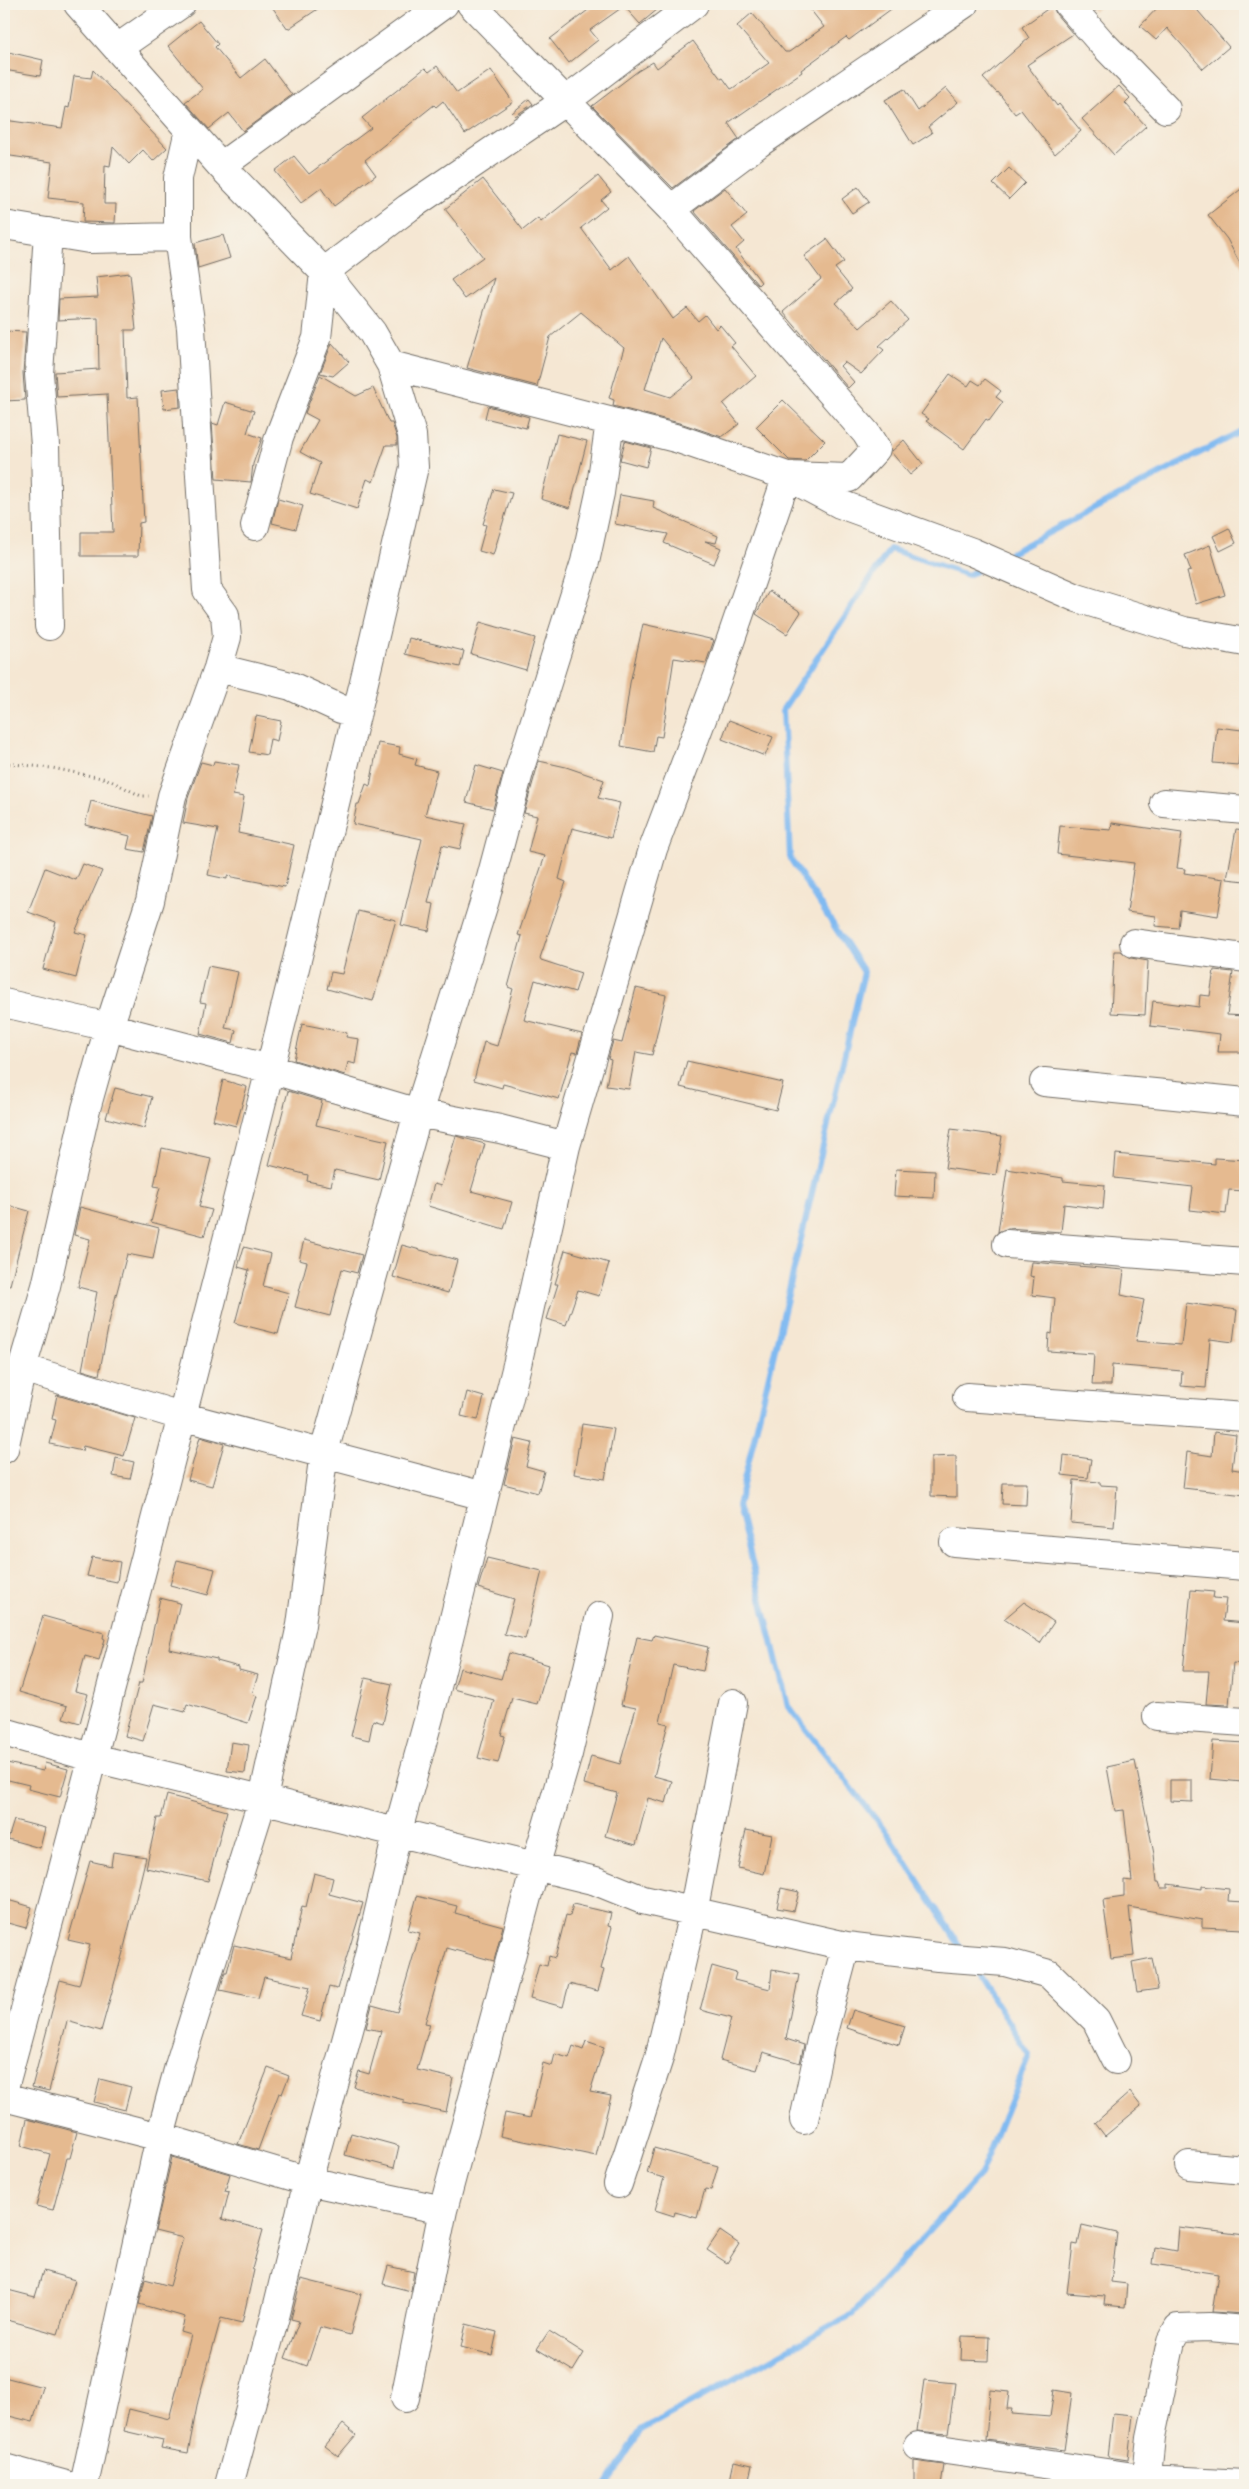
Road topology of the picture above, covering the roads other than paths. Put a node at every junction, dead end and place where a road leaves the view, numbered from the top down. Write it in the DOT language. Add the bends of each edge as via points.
graph roads {
  1 [pos="78,4"];
  2 [pos="181,4"];
  3 [pos="444,4"];
  4 [pos="471,4"];
  5 [pos="694,4"];
  6 [pos="964,4"];
  7 [pos="1068,4"];
  8 [pos="119,47"];
  9 [pos="567,100"];
  10 [pos="1166,109"];
  11 [pos="188,130"];
  12 [pos="221,166"];
  13 [pos="671,209"];
  14 [pos="4,225"];
  15 [pos="48,232"];
  16 [pos="178,237"];
  17 [pos="324,272"];
  18 [pos="391,365"];
  19 [pos="610,421"];
  20 [pos="787,476"];
  21 [pos="255,526"];
  22 [pos="49,626"];
  23 [pos="1245,642"];
  24 [pos="218,668"];
  25 [pos="357,712"];
  26 [pos="1164,804"];
  27 [pos="1245,810"];
  28 [pos="1134,943"];
  29 [pos="1245,958"];
  30 [pos="4,1002"];
  31 [pos="109,1027"];
  32 [pos="270,1070"];
  33 [pos="1044,1082"];
  34 [pos="1245,1102"];
  35 [pos="418,1113"];
  36 [pos="566,1146"];
  37 [pos="1007,1244"];
  38 [pos="1245,1262"];
  39 [pos="22,1368"];
  40 [pos="967,1397"];
  41 [pos="181,1416"];
  42 [pos="1245,1417"];
  43 [pos="4,1449"];
  44 [pos="324,1452"];
  45 [pos="484,1496"];
  46 [pos="954,1542"];
  47 [pos="1245,1566"];
  48 [pos="600,1616"];
  49 [pos="732,1703"];
  50 [pos="1157,1716"];
  51 [pos="1245,1722"];
  52 [pos="4,1732"];
  53 [pos="94,1758"];
  54 [pos="263,1798"];
  55 [pos="397,1834"];
  56 [pos="535,1867"];
  57 [pos="692,1913"];
  58 [pos="846,1946"];
  59 [pos="1116,2060"];
  60 [pos="4,2088"];
  61 [pos="4,2097"];
  62 [pos="804,2120"];
  63 [pos="160,2137"];
  64 [pos="1189,2165"];
  65 [pos="1245,2170"];
  66 [pos="308,2181"];
  67 [pos="618,2184"];
  68 [pos="443,2210"];
  69 [pos="1245,2330"];
  70 [pos="405,2398"];
  71 [pos="918,2446"];
  72 [pos="4,2468"];
  73 [pos="1147,2482"];
  74 [pos="1245,2484"];
  75 [pos="66,2485"];
  76 [pos="84,2485"];
  77 [pos="229,2485"];
  1 -- 8 [label="street"];
  2 -- 8 [label="street"];
  3 -- 12 [label="street"];
  4 -- 9 [label="street"];
  5 -- 9 [label="street"];
  6 -- 13 [label="street" via="759,143"];
  7 -- 10 [label="street"];
  8 -- 11 [label="street"];
  9 -- 13 [label="street"];
  9 -- 17 [label="street" via="408,208"];
  11 -- 12 [label="street"];
  11 -- 16 [label="street" via="178,178"];
  12 -- 17 [label="street"];
  13 -- 20 [label="street" via="866,433 876,449 849,478"];
  14 -- 15 [label="street"];
  15 -- 16 [label="street" via="89,239"];
  15 -- 22 [label="street" via="39,374 45,445"];
  16 -- 24 [label="street" via="191,328 207,590 225,615 227,636"];
  17 -- 18 [label="street" via="372,332"];
  17 -- 21 [label="street" via="317,338 279,437"];
  18 -- 19 [label="street"];
  18 -- 25 [label="street" via="412,435 414,467"];
  19 -- 20 [label="street" via="679,439"];
  19 -- 35 [label="street" via="600,493 585,562"];
  20 -- 23 [label="street" via="840,504 972,552 1077,598 1184,631"];
  20 -- 36 [label="street" via="719,674 653,849"];
  24 -- 25 [label="street" via="291,686 341,709"];
  24 -- 31 [label="street" via="172,796 150,901"];
  25 -- 32 [label="street"];
  26 -- 27 [label="street"];
  28 -- 29 [label="street"];
  30 -- 31 [label="street"];
  31 -- 32 [label="street"];
  31 -- 39 [label="street" via="86,1109 46,1286"];
  32 -- 35 [label="street"];
  32 -- 41 [label="street"];
  33 -- 34 [label="street"];
  35 -- 36 [label="street"];
  35 -- 44 [label="street"];
  36 -- 45 [label="street"];
  37 -- 38 [label="street"];
  39 -- 41 [label="street"];
  39 -- 43 [label="street"];
  40 -- 42 [label="street"];
  41 -- 44 [label="street"];
  41 -- 53 [label="street"];
  44 -- 45 [label="street"];
  44 -- 54 [label="street" via="301,1625"];
  45 -- 55 [label="street"];
  46 -- 47 [label="street"];
  48 -- 56 [label="street" via="568,1754"];
  49 -- 57 [label="street"];
  50 -- 51 [label="street"];
  52 -- 53 [label="street"];
  53 -- 54 [label="street"];
  53 -- 60 [label="street"];
  54 -- 55 [label="street"];
  54 -- 63 [label="street"];
  55 -- 56 [label="street"];
  55 -- 66 [label="street" via="366,1967"];
  56 -- 57 [label="street" via="596,1881 643,1900"];
  56 -- 68 [label="street"];
  57 -- 58 [label="street"];
  57 -- 67 [label="street" via="659,2058"];
  58 -- 59 [label="street" via="1005,1962 1049,1974 1096,2020"];
  58 -- 62 [label="street"];
  61 -- 63 [label="street"];
  63 -- 66 [label="street"];
  63 -- 76 [label="street"];
  64 -- 65 [label="street"];
  66 -- 68 [label="street"];
  66 -- 77 [label="street"];
  68 -- 70 [label="street"];
  69 -- 73 [label="street" via="1178,2328 1171,2341 1151,2437"];
  71 -- 73 [label="street"];
  72 -- 75 [label="street"];
  73 -- 74 [label="street"];
}
